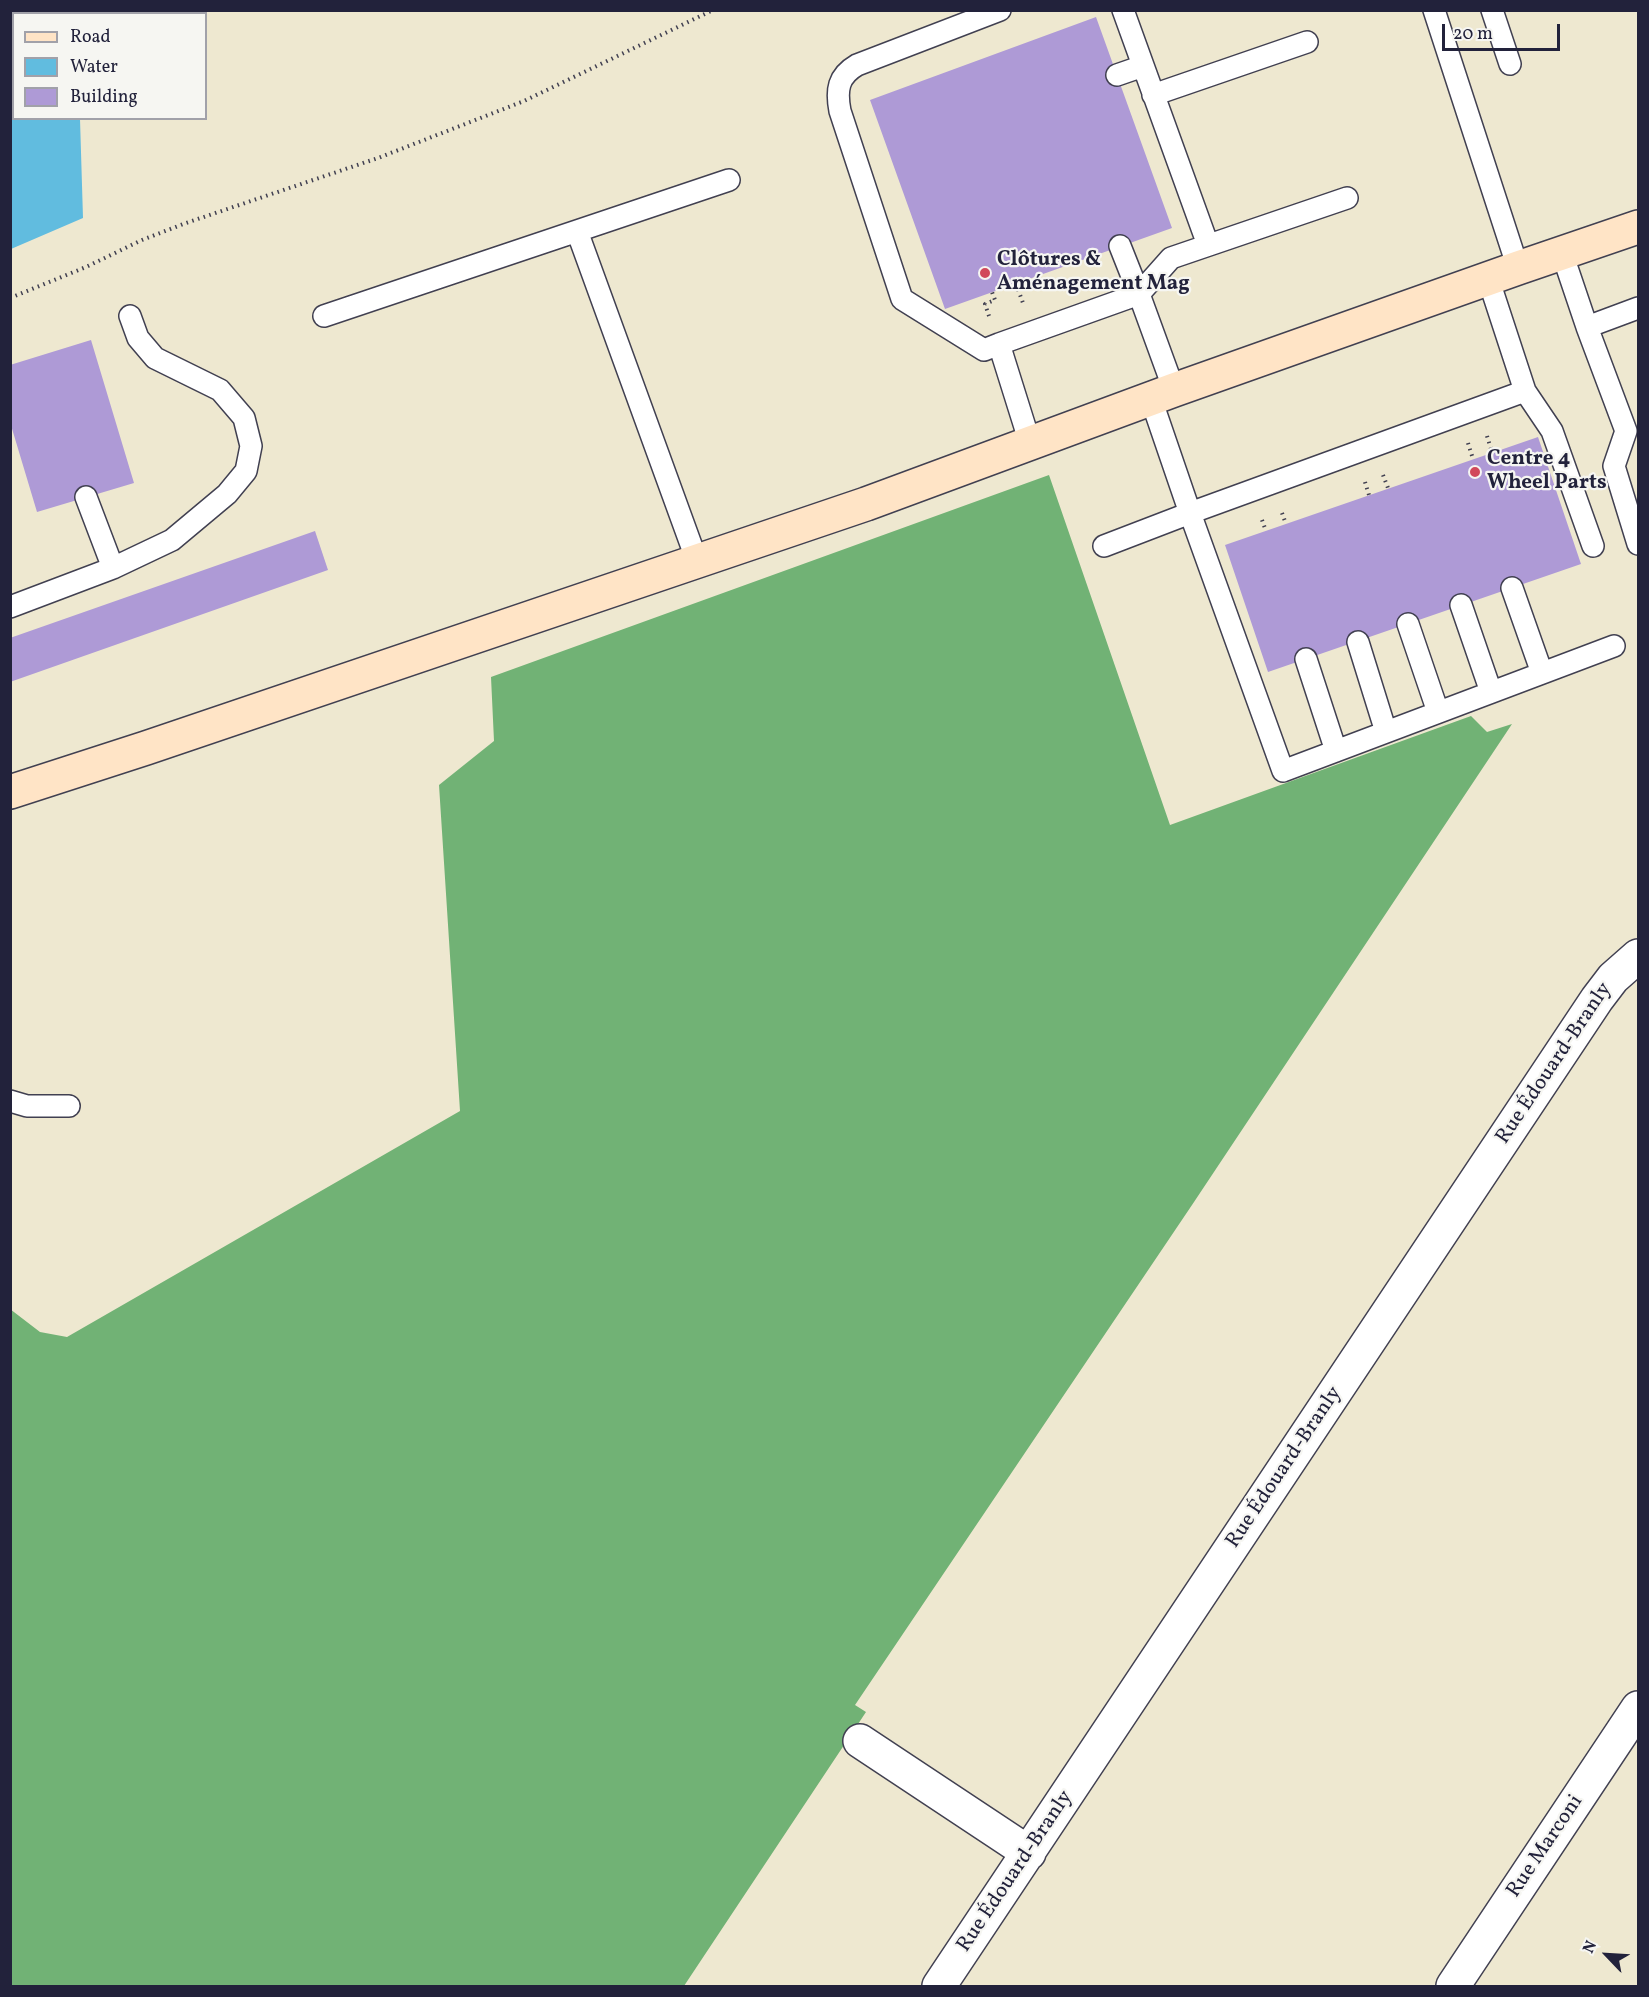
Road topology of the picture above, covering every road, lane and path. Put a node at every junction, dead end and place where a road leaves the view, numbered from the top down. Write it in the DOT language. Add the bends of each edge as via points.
graph roads {
  1 [pos="712,10"];
  2 [pos="1000,10"];
  3 [pos="1123,10"];
  4 [pos="1434,10"];
  5 [pos="1492,10"];
  6 [pos="1306,42"];
  7 [pos="1510,64"];
  8 [pos="1143,66"];
  9 [pos="1117,75"];
  10 [pos="1153,95"];
  11 [pos="729,180"];
  12 [pos="1347,198"];
  13 [pos="1638,227"];
  14 [pos="577,231"];
  15 [pos="1208,245"];
  16 [pos="1120,246"];
  17 [pos="1562,253"];
  18 [pos="1503,273"];
  19 [pos="1139,294"];
  20 [pos="10,298"];
  21 [pos="1638,308"];
  22 [pos="130,316"];
  23 [pos="324,316"];
  24 [pos="1587,327"];
  25 [pos="999,344"];
  26 [pos="1525,391"];
  27 [pos="1162,395"];
  28 [pos="1030,443"];
  29 [pos="86,497"];
  30 [pos="1191,513"];
  31 [pos="1638,544"];
  32 [pos="1104,546"];
  33 [pos="1593,546"];
  34 [pos="697,561"];
  35 [pos="113,568"];
  36 [pos="1512,588"];
  37 [pos="1461,605"];
  38 [pos="10,607"];
  39 [pos="1408,624"];
  40 [pos="1358,642"];
  41 [pos="1614,646"];
  42 [pos="1306,659"];
  43 [pos="1542,673"];
  44 [pos="1491,692"];
  45 [pos="1438,712"];
  46 [pos="1386,732"];
  47 [pos="1336,751"];
  48 [pos="10,792"];
  49 [pos="1638,956"];
  50 [pos="10,1101"];
  51 [pos="69,1106"];
  52 [pos="1638,1708"];
  53 [pos="860,1740"];
  54 [pos="1029,1853"];
  55 [pos="939,1986"];
  56 [pos="1453,1986"];
  1 -- 20 [label="path" via="524,101 378,158 141,240"];
  2 -- 25 [label="lane" via="857,65 839,82 837,98 902,299 984,350"];
  3 -- 8 [label="lane"];
  4 -- 18 [label="lane"];
  5 -- 7 [label="lane"];
  6 -- 10 [label="lane"];
  8 -- 9 [label="lane"];
  8 -- 10 [label="lane"];
  10 -- 15 [label="lane"];
  11 -- 14 [label="lane"];
  12 -- 15 [label="lane"];
  13 -- 17 [label="street"];
  14 -- 23 [label="lane"];
  14 -- 34 [label="lane"];
  15 -- 19 [label="lane" via="1171,258"];
  16 -- 19 [label="lane"];
  17 -- 18 [label="street"];
  17 -- 24 [label="lane"];
  18 -- 26 [label="lane"];
  18 -- 27 [label="street"];
  19 -- 25 [label="lane"];
  19 -- 27 [label="lane"];
  21 -- 24 [label="lane"];
  22 -- 35 [label="lane" via="138,338 155,357 220,390 244,418 252,446 246,471 227,494 172,540"];
  24 -- 31 [label="lane" via="1626,431 1614,466"];
  25 -- 28 [label="lane"];
  26 -- 30 [label="lane"];
  26 -- 33 [label="lane" via="1552,430"];
  27 -- 28 [label="street"];
  27 -- 30 [label="lane"];
  28 -- 34 [label="street"];
  29 -- 35 [label="lane"];
  30 -- 32 [label="lane"];
  30 -- 47 [label="lane" via="1283,771"];
  34 -- 48 [label="street"];
  35 -- 38 [label="lane"];
  36 -- 43 [label="lane"];
  37 -- 44 [label="lane"];
  39 -- 45 [label="lane"];
  40 -- 46 [label="lane"];
  41 -- 43 [label="lane"];
  42 -- 47 [label="lane"];
  43 -- 44 [label="lane"];
  44 -- 45 [label="lane"];
  45 -- 46 [label="lane"];
  46 -- 47 [label="lane"];
  49 -- 54 [label="street, Rue Édouard-Branly" via="1597,999"];
  50 -- 51 [label="lane" via="27,1106"];
  52 -- 56 [label="street, Rue Marconi"];
  53 -- 54 [label="street"];
  54 -- 55 [label="street, Rue Édouard-Branly"];
}
